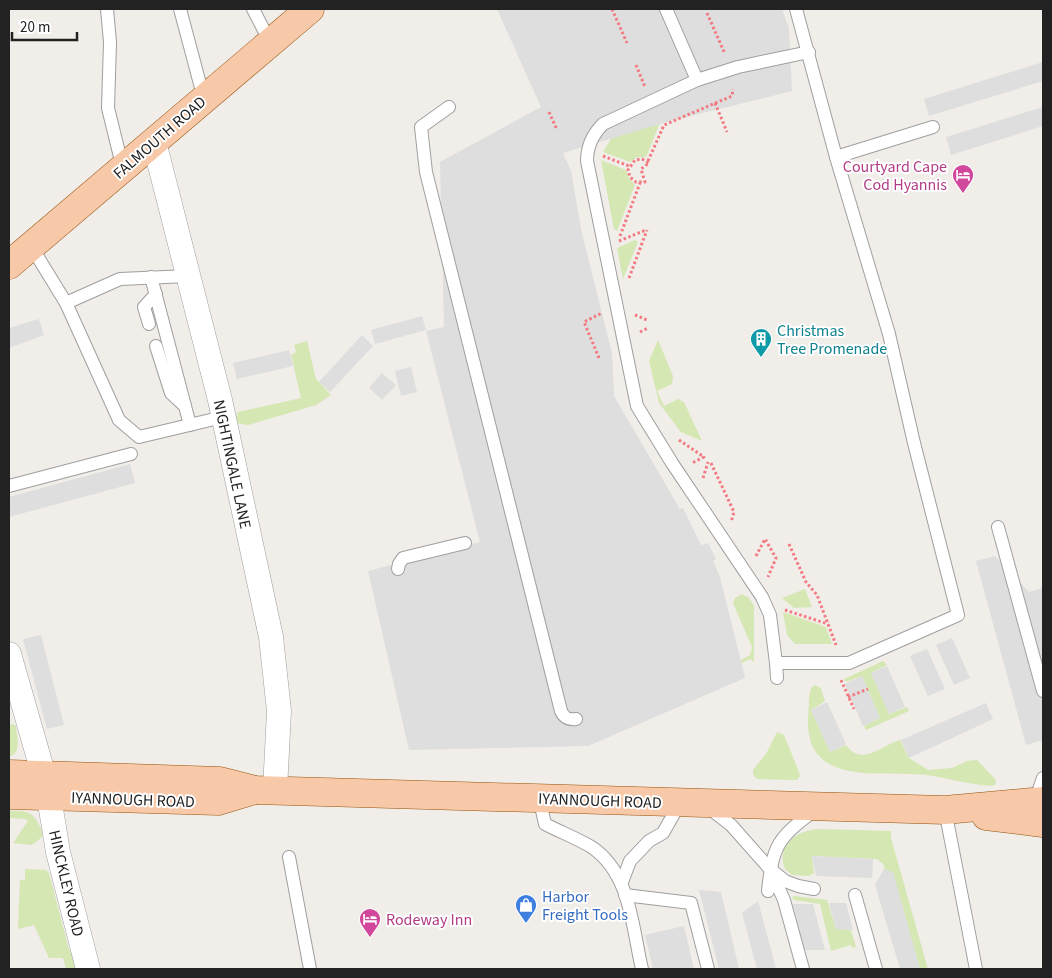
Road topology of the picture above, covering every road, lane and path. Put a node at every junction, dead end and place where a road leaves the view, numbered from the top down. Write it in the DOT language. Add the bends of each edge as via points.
graph roads {
  1 [pos="107,9"];
  2 [pos="180,9"];
  3 [pos="252,9"];
  4 [pos="310,9"];
  5 [pos="612,9"];
  6 [pos="666,9"];
  7 [pos="796,9"];
  8 [pos="707,13"];
  9 [pos="270,42"];
  10 [pos="627,43"];
  11 [pos="809,52"];
  12 [pos="726,55"];
  13 [pos="636,65"];
  14 [pos="698,80"];
  15 [pos="733,89"];
  16 [pos="646,90"];
  17 [pos="204,99"];
  18 [pos="715,103"];
  19 [pos="449,107"];
  20 [pos="549,112"];
  21 [pos="660,119"];
  22 [pos="664,125"];
  23 [pos="933,127"];
  24 [pos="557,130"];
  25 [pos="727,132"];
  26 [pos="154,142"];
  27 [pos="600,155"];
  28 [pos="836,157"];
  29 [pos="648,161"];
  30 [pos="629,166"];
  31 [pos="123,168"];
  32 [pos="640,183"];
  33 [pos="32,246"];
  34 [pos="9,265"];
  35 [pos="188,276"];
  36 [pos="151,277"];
  37 [pos="626,284"];
  38 [pos="156,294"];
  39 [pos="66,303"];
  40 [pos="605,312"];
  41 [pos="149,324"];
  42 [pos="156,346"];
  43 [pos="599,358"];
  44 [pos="185,406"];
  45 [pos="223,417"];
  46 [pos="190,425"];
  47 [pos="677,438"];
  48 [pos="131,454"];
  49 [pos="704,457"];
  50 [pos="701,483"];
  51 [pos="9,486"];
  52 [pos="731,522"];
  53 [pos="998,527"];
  54 [pos="465,543"];
  55 [pos="789,544"];
  56 [pos="754,558"];
  57 [pos="398,569"];
  58 [pos="768,577"];
  59 [pos="785,609"];
  60 [pos="828,624"];
  61 [pos="836,645"];
  62 [pos="9,654"];
  63 [pos="776,663"];
  64 [pos="777,678"];
  65 [pos="841,680"];
  66 [pos="868,689"];
  67 [pos="1043,691"];
  68 [pos="848,697"];
  69 [pos="854,709"];
  70 [pos="576,719"];
  71 [pos="9,774"];
  72 [pos="47,786"];
  73 [pos="265,790"];
  74 [pos="9,795"];
  75 [pos="539,797"];
  76 [pos="1041,801"];
  77 [pos="691,803"];
  78 [pos="819,807"];
  79 [pos="945,810"];
  80 [pos="289,857"];
  81 [pos="770,869"];
  82 [pos="622,882"];
  83 [pos="814,889"];
  84 [pos="768,891"];
  85 [pos="856,895"];
  86 [pos="626,896"];
  87 [pos="88,969"];
  88 [pos="310,969"];
  89 [pos="642,969"];
  90 [pos="708,969"];
  91 [pos="803,969"];
  92 [pos="876,969"];
  93 [pos="976,969"];
  1 -- 31 [label="lane" via="110,42 108,108"];
  2 -- 17 [label="lane"];
  3 -- 9 [label="lane"];
  4 -- 9 [label="main road, FALMOUTH ROAD"];
  5 -- 10 [label="path"];
  6 -- 14 [label="lane"];
  7 -- 11 [label="lane"];
  8 -- 12 [label="path"];
  9 -- 17 [label="main road, FALMOUTH ROAD"];
  11 -- 14 [label="lane" via="738,67"];
  11 -- 28 [label="lane"];
  13 -- 16 [label="path"];
  14 -- 63 [label="lane" via="603,124 589,145 588,161 638,406 672,463 762,597 770,616"];
  15 -- 18 [label="path" via="732,96"];
  17 -- 26 [label="main road, FALMOUTH ROAD"];
  18 -- 22 [label="path"];
  18 -- 25 [label="path"];
  19 -- 70 [label="lane" via="421,128 426,172 561,710 564,717"];
  20 -- 24 [label="path"];
  21 -- 22 [label="path"];
  22 -- 29 [label="path"];
  23 -- 28 [label="lane"];
  26 -- 31 [label="main road, FALMOUTH ROAD"];
  26 -- 35 [label="street, NIGHTINGALE LANE"];
  27 -- 30 [label="path"];
  28 -- 63 [label="lane" via="889,334 958,615 849,663"];
  29 -- 30 [label="path" via="638,159"];
  29 -- 32 [label="path" via="641,169 645,182"];
  30 -- 32 [label="path" via="630,177"];
  31 -- 33 [label="main road, FALMOUTH ROAD"];
  32 -- 37 [label="path" via="619,240 647,230"];
  33 -- 34 [label="main road, FALMOUTH ROAD"];
  33 -- 39 [label="lane"];
  35 -- 36 [label="lane"];
  35 -- 45 [label="street, NIGHTINGALE LANE"];
  36 -- 38 [label="lane"];
  36 -- 39 [label="lane" via="120,279"];
  38 -- 41 [label="lane" via="144,307"];
  38 -- 44 [label="lane"];
  39 -- 46 [label="lane" via="119,420 139,437"];
  40 -- 43 [label="path" via="584,322"];
  42 -- 44 [label="lane" via="171,393"];
  44 -- 46 [label="lane"];
  45 -- 46 [label="lane"];
  45 -- 73 [label="street, NIGHTINGALE LANE" via="275,663 279,711"];
  47 -- 49 [label="path"];
  48 -- 51 [label="lane"];
  50 -- 52 [label="path" via="710,462 734,512"];
  53 -- 67 [label="lane"];
  54 -- 57 [label="lane" via="403,558"];
  55 -- 60 [label="path"];
  56 -- 58 [label="path" via="765,539 776,558"];
  59 -- 60 [label="path"];
  60 -- 61 [label="path"];
  62 -- 72 [label="street, HINCKLEY ROAD"];
  63 -- 64 [label="lane"];
  65 -- 68 [label="path"];
  66 -- 68 [label="path"];
  68 -- 69 [label="path"];
  71 -- 72 [label="main road, IYANNOUGH ROAD"];
  72 -- 73 [label="main road, IYANNOUGH ROAD" via="220,781"];
  72 -- 74 [label="main road, IYANNOUGH ROAD"];
  72 -- 87 [label="street, HINCKLEY ROAD" via="58,852"];
  73 -- 75 [label="main road, IYANNOUGH ROAD"];
  75 -- 77 [label="main road, IYANNOUGH ROAD"];
  75 -- 82 [label="lane" via="545,824 592,848 611,864"];
  76 -- 79 [label="main road, IYANNOUGH ROAD"];
  77 -- 78 [label="main road, IYANNOUGH ROAD"];
  77 -- 81 [label="lane" via="731,825"];
  77 -- 82 [label="lane" via="630,861"];
  78 -- 79 [label="main road, IYANNOUGH ROAD"];
  78 -- 81 [label="lane" via="789,829 778,842"];
  79 -- 93 [label="lane"];
  80 -- 88 [label="lane"];
  81 -- 83 [label="lane" via="791,885"];
  81 -- 84 [label="lane"];
  81 -- 91 [label="lane" via="784,900"];
  82 -- 86 [label="lane"];
  85 -- 92 [label="lane"];
  86 -- 89 [label="lane"];
  86 -- 90 [label="lane" via="691,903"];
}
